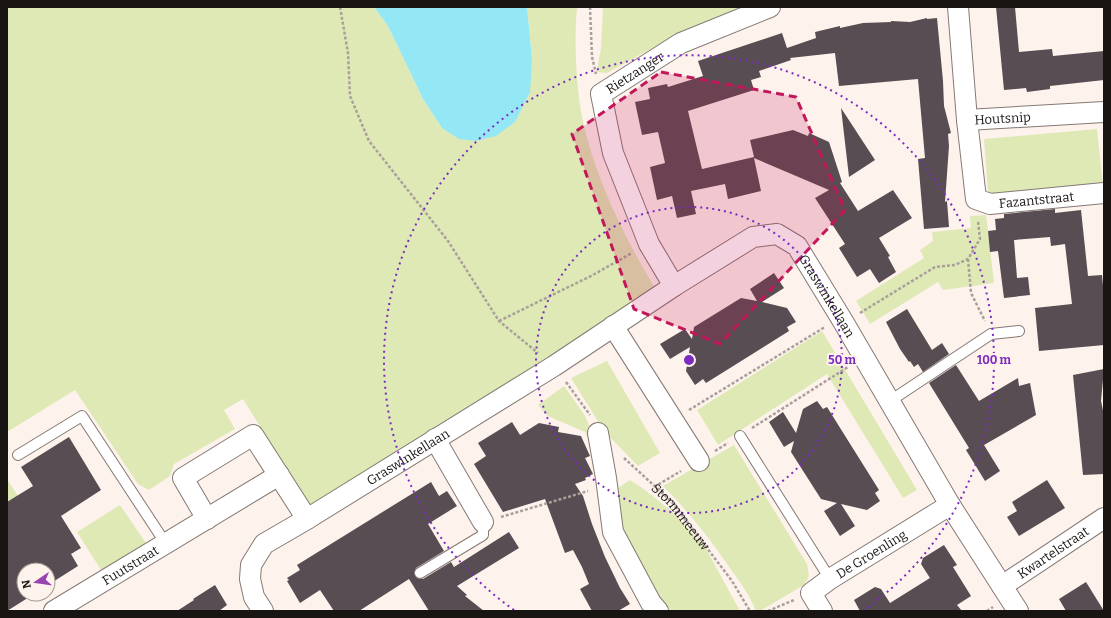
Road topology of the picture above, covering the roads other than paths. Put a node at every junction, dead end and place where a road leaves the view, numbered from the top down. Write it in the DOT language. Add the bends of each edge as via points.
graph roads {
  1 [pos="770,7"];
  2 [pos="958,7"];
  3 [pos="1104,112"];
  4 [pos="967,120"];
  5 [pos="1104,193"];
  6 [pos="674,286"];
  7 [pos="613,326"];
  8 [pos="1019,331"];
  9 [pos="890,401"];
  10 [pos="598,433"];
  11 [pos="740,436"];
  12 [pos="435,439"];
  13 [pos="18,455"];
  14 [pos="699,461"];
  15 [pos="279,475"];
  16 [pos="950,504"];
  17 [pos="1104,518"];
  18 [pos="207,519"];
  19 [pos="307,519"];
  20 [pos="483,522"];
  21 [pos="166,544"];
  22 [pos="420,573"];
  23 [pos="830,580"];
  24 [pos="1002,586"];
  25 [pos="649,608"];
  26 [pos="54,611"];
  27 [pos="263,611"];
  28 [pos="822,611"];
  29 [pos="1018,611"];
  1 -- 6 [label="street, Rietzanger" via="681,43 601,94 613,154 649,244"];
  2 -- 4 [label="street, Houtsnip"];
  3 -- 4 [label="street, Houtsnip"];
  4 -- 5 [label="street, Fazantstraat" via="976,199 990,204"];
  6 -- 7 [label="street, Graswinkellaan"];
  6 -- 9 [label="street, Graswinkellaan" via="753,237 777,234 797,246"];
  7 -- 12 [label="street, Graswinkellaan" via="554,366"];
  7 -- 14 [label="street"];
  8 -- 9 [label="lane" via="991,334"];
  9 -- 16 [label="street, Graswinkellaan"];
  10 -- 25 [label="street" via="613,532"];
  11 -- 23 [label="lane"];
  12 -- 19 [label="street, Graswinkellaan"];
  12 -- 20 [label="street"];
  13 -- 21 [label="lane" via="82,416"];
  15 -- 18 [label="street, Fuutstraat"];
  15 -- 18 [label="street" via="253,435 183,478"];
  15 -- 19 [label="street"];
  16 -- 23 [label="street, De Groenling"];
  16 -- 24 [label="street, Graswinkellaan"];
  17 -- 24 [label="street, Kwartelstraat"];
  18 -- 21 [label="street, Fuutstraat"];
  19 -- 27 [label="street, Graswinkellaan" via="264,544 251,565 250,579 254,597"];
  20 -- 22 [label="lane" via="483,535"];
  21 -- 26 [label="street, Fuutstraat"];
  23 -- 28 [label="street, De Groenling" via="811,593"];
  24 -- 29 [label="street, Graswinkellaan"];
}
